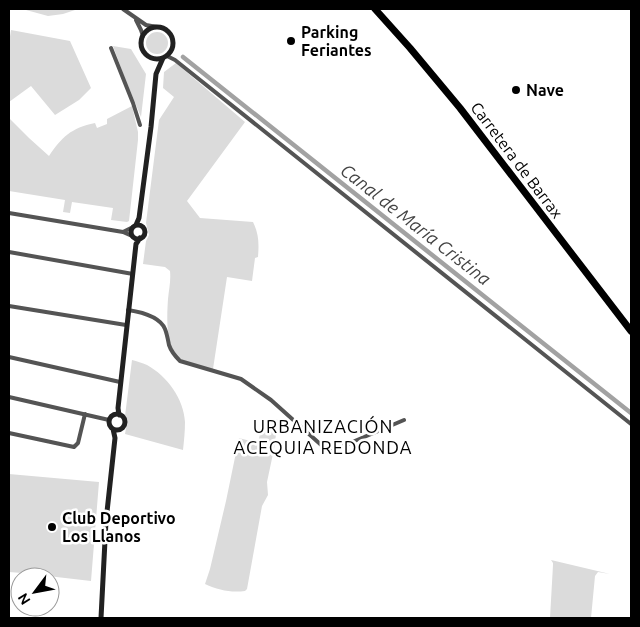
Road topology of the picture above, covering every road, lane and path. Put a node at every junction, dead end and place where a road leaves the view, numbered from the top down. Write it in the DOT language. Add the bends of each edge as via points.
graph roads {
  1 [pos="123,9"];
  2 [pos="375,9"];
  3 [pos="135,18"];
  4 [pos="157,27"];
  5 [pos="143,36"];
  6 [pos="111,48"];
  7 [pos="150,57"];
  8 [pos="165,57"];
  9 [pos="156,74"];
  10 [pos="140,125"];
  11 [pos="9,213"];
  12 [pos="139,224"];
  13 [pos="131,228"];
  14 [pos="124,232"];
  15 [pos="133,237"];
  16 [pos="140,238"];
  17 [pos="136,244"];
  18 [pos="9,252"];
  19 [pos="133,274"];
  20 [pos="9,306"];
  21 [pos="128,310"];
  22 [pos="126,325"];
  23 [pos="631,332"];
  24 [pos="9,357"];
  25 [pos="120,382"];
  26 [pos="9,397"];
  27 [pos="85,414"];
  28 [pos="117,415"];
  29 [pos="109,420"];
  30 [pos="404,420"];
  31 [pos="631,424"];
  32 [pos="116,429"];
  33 [pos="9,433"];
  34 [pos="101,618"];
  1 -- 3 [label="street"];
  2 -- 23 [label="highway, Carretera de Barrax" via="460,108"];
  3 -- 4 [label="street"];
  3 -- 5 [label="street"];
  4 -- 5 [label="street" via="149,29"];
  4 -- 8 [label="street" via="166,29 173,37 173,48"];
  5 -- 7 [label="street" via="142,48"];
  6 -- 10 [label="street"];
  7 -- 8 [label="street"];
  7 -- 9 [label="street"];
  8 -- 9 [label="street"];
  8 -- 31 [label="street" via="175,60"];
  9 -- 12 [label="street"];
  11 -- 14 [label="street"];
  12 -- 13 [label="street"];
  12 -- 16 [label="street" via="145,233"];
  13 -- 14 [label="street"];
  13 -- 15 [label="street"];
  14 -- 15 [label="street"];
  15 -- 16 [label="street"];
  15 -- 17 [label="street"];
  16 -- 17 [label="street"];
  17 -- 19 [label="street"];
  18 -- 19 [label="street"];
  19 -- 21 [label="street"];
  20 -- 22 [label="street"];
  21 -- 22 [label="street"];
  21 -- 30 [label="street" via="161,323 174,355 180,361 241,379 271,400 329,452"];
  22 -- 25 [label="street"];
  24 -- 25 [label="street"];
  25 -- 28 [label="street"];
  26 -- 27 [label="street"];
  27 -- 29 [label="street"];
  27 -- 33 [label="street" via="78,443 74,447"];
  28 -- 29 [label="street"];
  28 -- 32 [label="street" via="124,422 123,427"];
  29 -- 32 [label="street" via="109,425"];
  32 -- 34 [label="street" via="106,521"];
}
